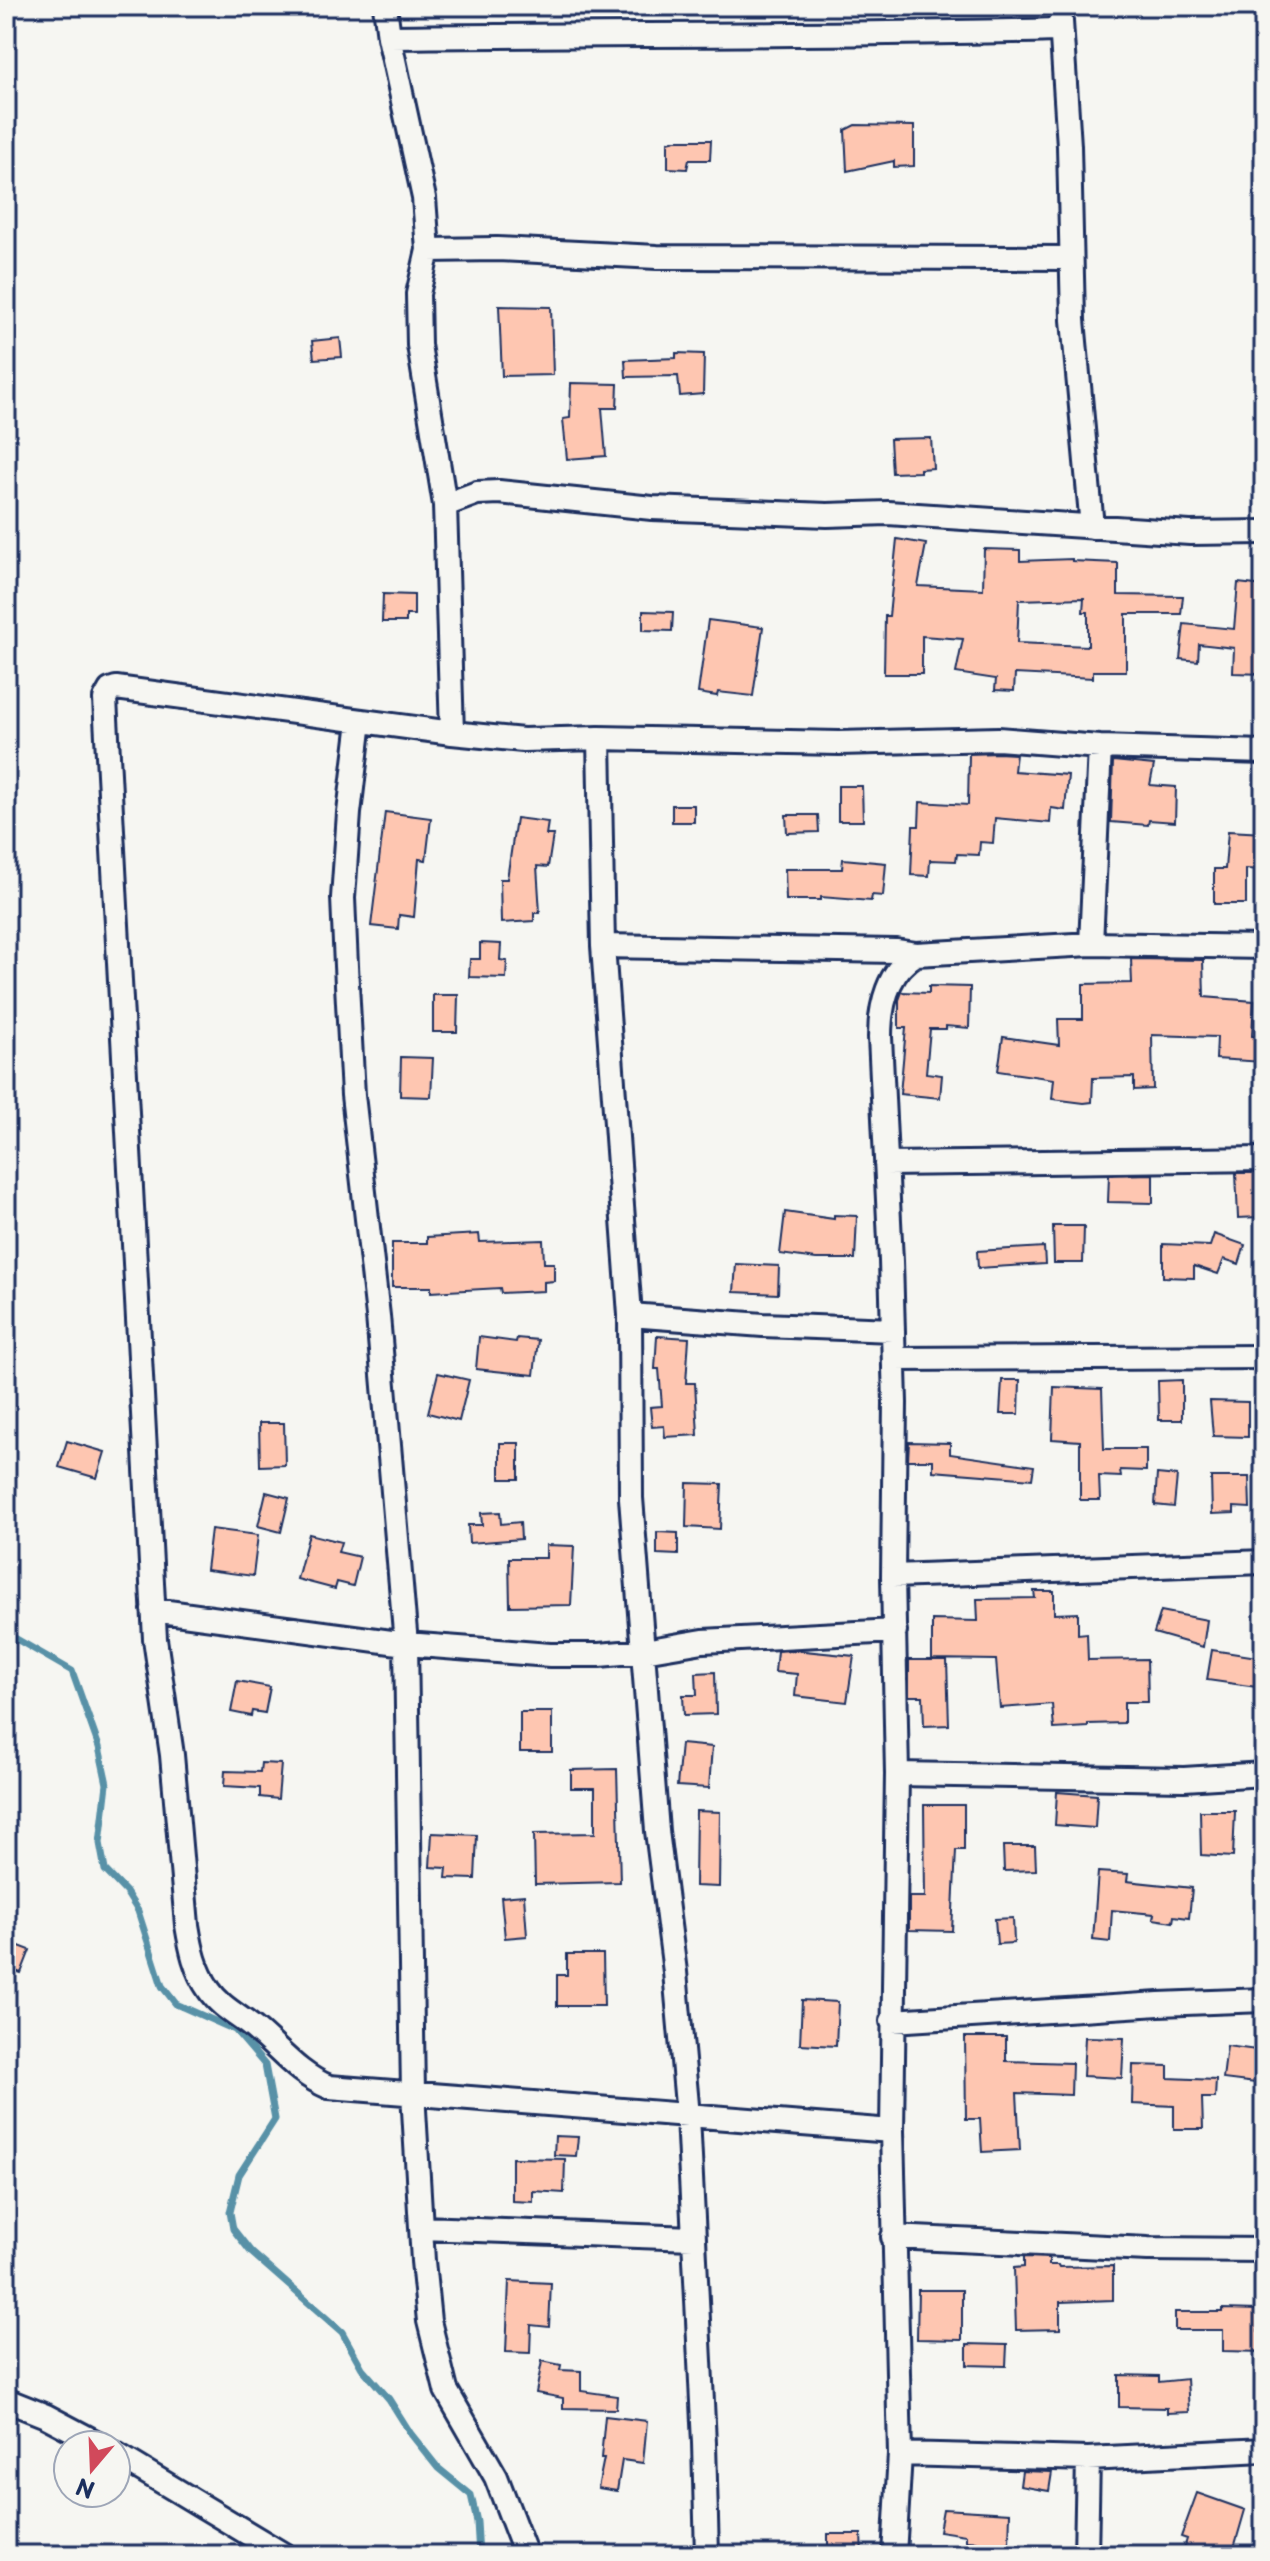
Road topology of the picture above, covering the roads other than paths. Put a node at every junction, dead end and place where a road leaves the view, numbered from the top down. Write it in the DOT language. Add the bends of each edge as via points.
graph roads {
  1 [pos="385,6"];
  2 [pos="1060,6"];
  3 [pos="1060,30"];
  4 [pos="389,37"];
  5 [pos="428,250"];
  6 [pos="1070,258"];
  7 [pos="445,505"];
  8 [pos="1092,527"];
  9 [pos="1264,532"];
  10 [pos="360,721"];
  11 [pos="452,733"];
  12 [pos="599,738"];
  13 [pos="1100,747"];
  14 [pos="1264,752"];
  15 [pos="1091,944"];
  16 [pos="603,946"];
  17 [pos="1264,947"];
  18 [pos="916,954"];
  19 [pos="1264,1159"];
  20 [pos="886,1164"];
  21 [pos="630,1315"];
  22 [pos="893,1330"];
  23 [pos="1264,1357"];
  24 [pos="894,1359"];
  25 [pos="1264,1562"];
  26 [pos="893,1576"];
  27 [pos="153,1610"];
  28 [pos="895,1631"];
  29 [pos="406,1644"];
  30 [pos="644,1651"];
  31 [pos="897,1774"];
  32 [pos="1264,1774"];
  33 [pos="1264,2000"];
  34 [pos="892,2021"];
  35 [pos="413,2093"];
  36 [pos="688,2116"];
  37 [pos="892,2131"];
  38 [pos="421,2228"];
  39 [pos="893,2237"];
  40 [pos="693,2238"];
  41 [pos="1264,2250"];
  42 [pos="6,2400"];
  43 [pos="71,2429"];
  44 [pos="1264,2450"];
  45 [pos="900,2454"];
  46 [pos="1088,2459"];
  47 [pos="132,2464"];
  48 [pos="284,2555"];
  49 [pos="526,2555"];
  50 [pos="707,2555"];
  51 [pos="894,2555"];
  52 [pos="1086,2555"];
  1 -- 4 [label="street"];
  2 -- 3 [label="street"];
  3 -- 4 [label="street"];
  3 -- 6 [label="street"];
  4 -- 5 [label="street" via="424,198"];
  5 -- 6 [label="street"];
  5 -- 7 [label="street" via="417,319"];
  6 -- 8 [label="street"];
  7 -- 8 [label="street" via="477,493 499,492 652,508 888,513"];
  7 -- 11 [label="street"];
  8 -- 9 [label="street"];
  10 -- 11 [label="street"];
  10 -- 27 [label="street" via="116,688 105,699"];
  10 -- 29 [label="street" via="344,884 346,966 353,1095"];
  11 -- 12 [label="street" via="523,740"];
  12 -- 13 [label="street" via="839,743 998,739"];
  12 -- 16 [label="street"];
  13 -- 14 [label="street"];
  13 -- 15 [label="street"];
  15 -- 17 [label="street"];
  15 -- 18 [label="street"];
  16 -- 18 [label="street"];
  16 -- 21 [label="street"];
  18 -- 20 [label="street" via="896,972 881,1009"];
  19 -- 20 [label="street"];
  20 -- 22 [label="street"];
  21 -- 22 [label="street"];
  21 -- 30 [label="street" via="631,1498"];
  22 -- 24 [label="street"];
  23 -- 24 [label="street"];
  24 -- 26 [label="street"];
  25 -- 26 [label="street"];
  26 -- 28 [label="street"];
  27 -- 29 [label="street"];
  27 -- 35 [label="street" via="182,1887 191,1951 201,1977 221,2004 317,2082 360,2091"];
  28 -- 30 [label="street" via="703,1641"];
  28 -- 31 [label="street"];
  29 -- 30 [label="street" via="550,1655"];
  29 -- 35 [label="street"];
  30 -- 36 [label="street" via="657,1831"];
  31 -- 32 [label="street" via="1184,1779"];
  31 -- 34 [label="street"];
  33 -- 34 [label="street"];
  34 -- 37 [label="street"];
  35 -- 36 [label="street"];
  35 -- 38 [label="street"];
  36 -- 37 [label="street"];
  36 -- 40 [label="street"];
  37 -- 39 [label="street"];
  38 -- 40 [label="street"];
  38 -- 49 [label="street" via="429,2321 446,2390 496,2477"];
  39 -- 41 [label="street"];
  39 -- 45 [label="street"];
  40 -- 50 [label="street"];
  42 -- 43 [label="street"];
  44 -- 46 [label="street"];
  45 -- 46 [label="street"];
  45 -- 51 [label="street"];
  46 -- 52 [label="street"];
  47 -- 48 [label="street"];
}
